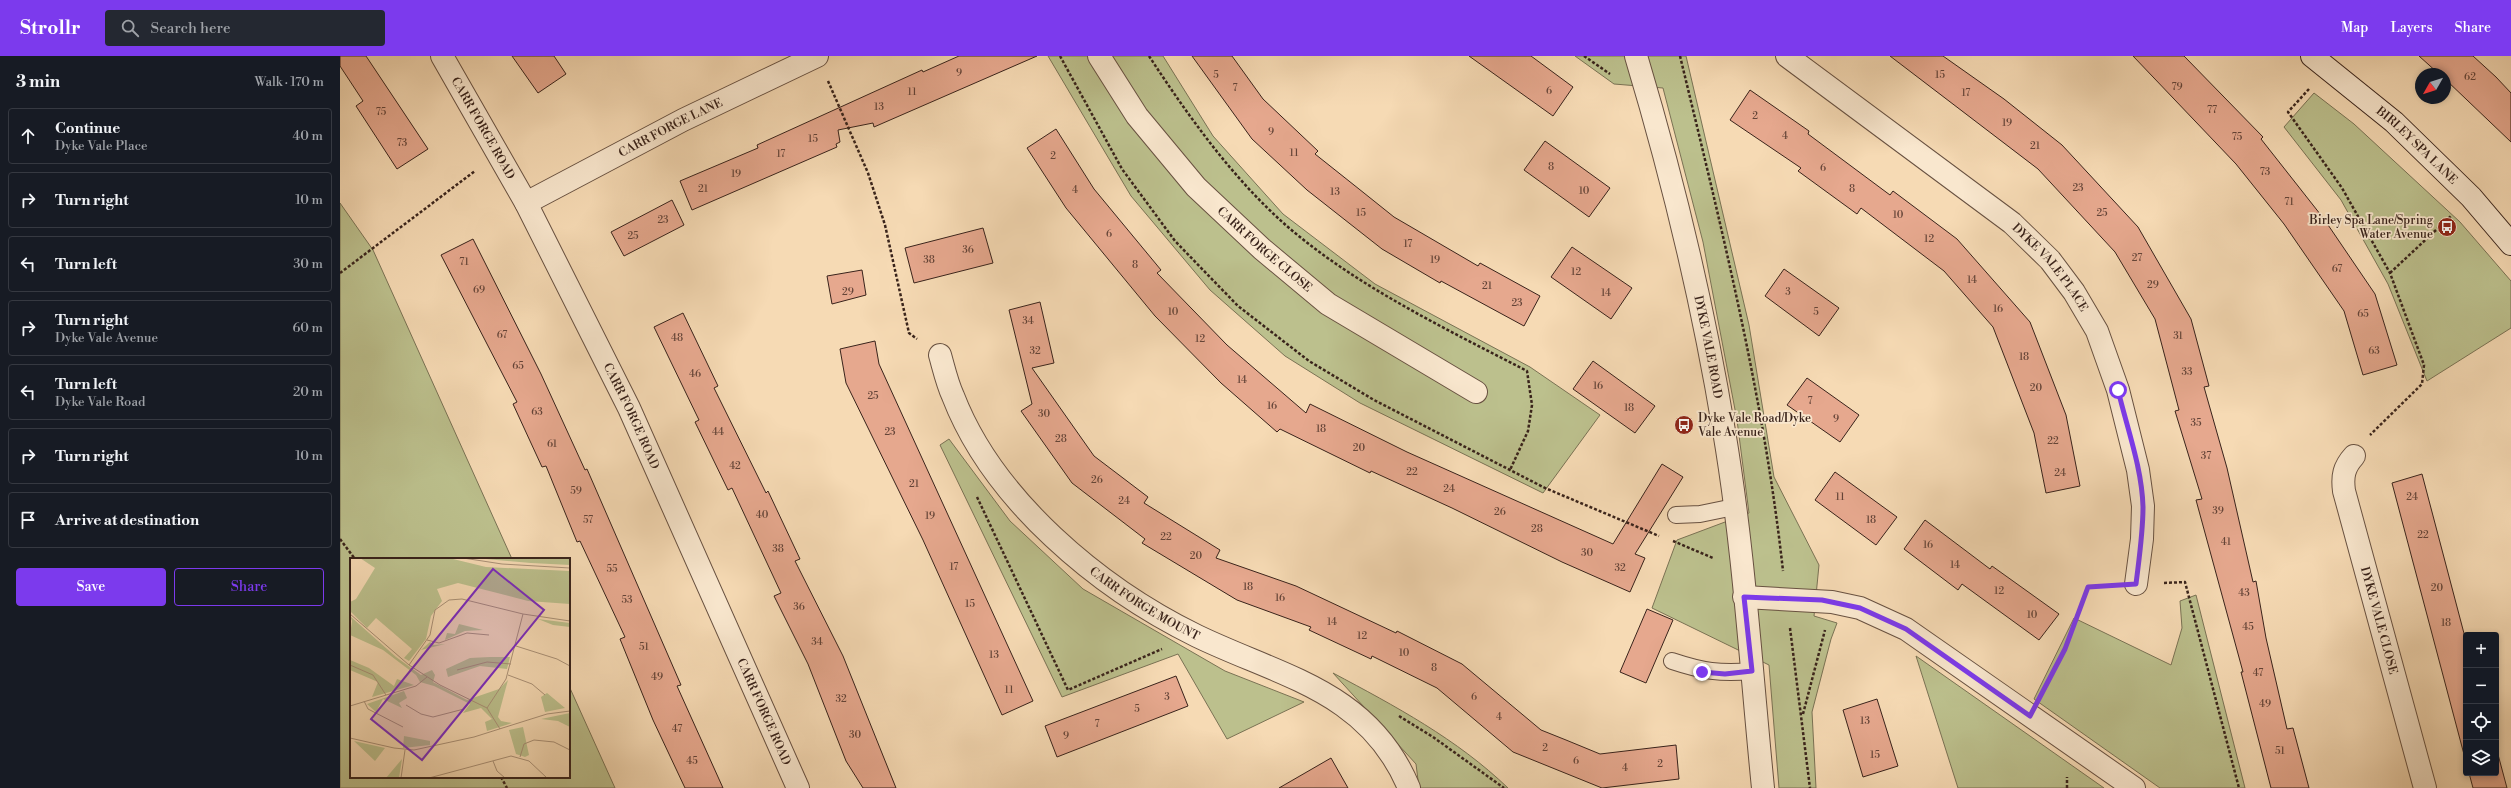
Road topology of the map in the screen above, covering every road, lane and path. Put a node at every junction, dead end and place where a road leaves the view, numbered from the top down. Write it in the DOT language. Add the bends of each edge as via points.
graph roads {
  1 [pos="442,56"];
  2 [pos="816,56"];
  3 [pos="1099,56"];
  4 [pos="1149,56"];
  5 [pos="1637,56"];
  6 [pos="1680,56"];
  7 [pos="1787,56"];
  8 [pos="2320,62"];
  9 [pos="499,153"];
  10 [pos="2471,197"];
  11 [pos="526,203"];
  12 [pos="2511,244"];
  13 [pos="340,273"];
  14 [pos="2390,274"];
  15 [pos="940,355"];
  16 [pos="1476,392"];
  17 [pos="2354,456"];
  18 [pos="1510,470"];
  19 [pos="976,496"];
  20 [pos="1734,507"];
  21 [pos="1676,515"];
  22 [pos="340,539"];
  23 [pos="354,558"];
  24 [pos="2136,584"];
  25 [pos="1744,597"];
  26 [pos="1786,598"];
  27 [pos="1832,602"];
  28 [pos="1196,635"];
  29 [pos="1672,661"];
  30 [pos="1752,671"];
  31 [pos="1802,716"];
  32 [pos="2030,716"];
  33 [pos="502,778"];
  34 [pos="507,788"];
  35 [pos="798,788"];
  36 [pos="1409,788"];
  37 [pos="1762,788"];
  38 [pos="1810,788"];
  39 [pos="2134,788"];
  40 [pos="2239,788"];
  41 [pos="2425,788"];
  1 -- 9 [label="street, CARR FORGE ROAD"];
  2 -- 11 [label="street, CARR FORGE LANE" via="683,120"];
  2 -- 15 [label="path" via="868,173 883,218 909,333"];
  3 -- 16 [label="street, CARR FORGE CLOSE" via="1137,116 1196,187 1262,249 1328,304"];
  4 -- 18 [label="path" via="1215,150 1280,219 1340,266 1439,326 1527,371 1532,405 1528,431"];
  5 -- 20 [label="street, DYKE VALE ROAD" via="1669,168 1702,315 1724,432"];
  6 -- 26 [label="path" via="1730,262 1752,369 1776,502"];
  7 -- 24 [label="street, DYKE VALE PLACE" via="2012,222 2050,260 2074,292 2097,331 2118,390 2138,470 2143,506"];
  8 -- 10 [label="street, BIRLEY SPA LANE" via="2394,122"];
  8 -- 14 [label="path" via="2288,112 2342,188"];
  9 -- 11 [label="street, CARR FORGE ROAD"];
  9 -- 13 [label="path"];
  10 -- 12 [label="street, BIRLEY SPA LANE"];
  10 -- 14 [label="path"];
  11 -- 35 [label="street, CARR FORGE ROAD" via="629,408"];
  14 -- 17 [label="path" via="2424,365 2422,384 2375,428"];
  15 -- 28 [label="street, CARR FORGE MOUNT" via="953,396 974,440 1007,487 1038,522 1084,563 1135,600"];
  17 -- 41 [label="street, DYKE VALE CLOSE" via="2342,476 2344,491"];
  19 -- 28 [label="path" via="1068,690"];
  20 -- 21 [label="lane" via="1700,514"];
  20 -- 25 [label="street, DYKE VALE ROAD"];
  22 -- 23 [label="path"];
  24 -- 32 [label="path" via="2088,587 2065,649"];
  24 -- 40 [label="path" via="2185,582"];
  25 -- 26 [label="street"];
  25 -- 30 [label="street, DYKE VALE ROAD"];
  26 -- 27 [label="street"];
  26 -- 31 [label="path"];
  27 -- 31 [label="path"];
  27 -- 32 [label="street" via="1860,608 1906,629"];
  28 -- 36 [label="street, CARR FORGE MOUNT" via="1296,679 1350,708 1390,753"];
  29 -- 30 [label="lane" via="1702,672 1725,674"];
  30 -- 37 [label="street, DYKE VALE ROAD"];
  31 -- 38 [label="path"];
  32 -- 39 [label="street"];
  33 -- 34 [label="path"];
}
